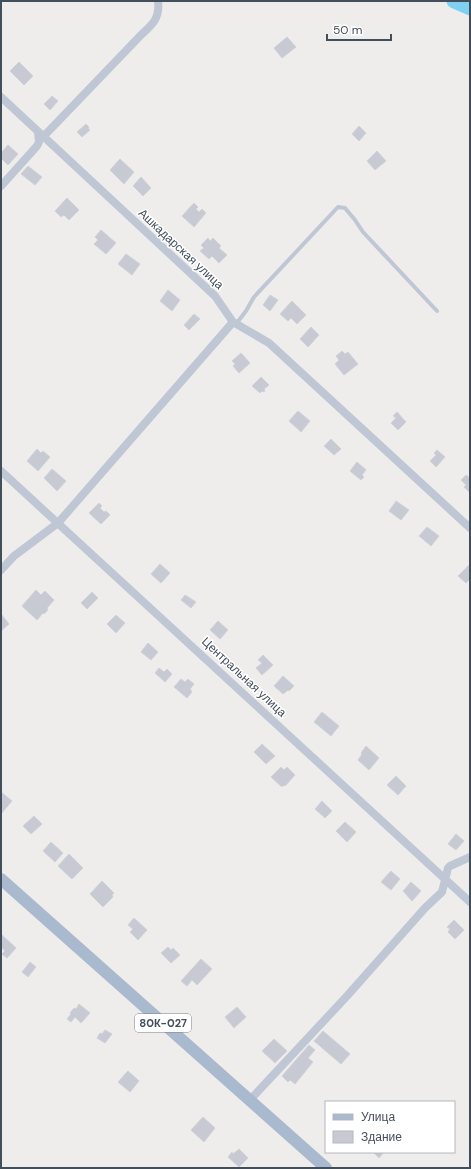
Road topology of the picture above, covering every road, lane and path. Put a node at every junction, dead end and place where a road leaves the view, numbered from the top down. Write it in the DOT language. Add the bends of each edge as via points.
graph roads {
  1 [pos="158,1"];
  2 [pos="1,98"];
  3 [pos="41,135"];
  4 [pos="1,186"];
  5 [pos="438,311"];
  6 [pos="234,323"];
  7 [pos="1,471"];
  8 [pos="58,523"];
  9 [pos="470,528"];
  10 [pos="1,570"];
  11 [pos="470,857"];
  12 [pos="1,879"];
  13 [pos="446,879"];
  14 [pos="470,902"];
  15 [pos="250,1100"];
  16 [pos="326,1168"];
  1 -- 3 [label="street" via="158,14 153,25"];
  2 -- 3 [label="street, Ашкадарская улица"];
  3 -- 4 [label="street" via="37,146"];
  3 -- 6 [label="street, Ашкадарская улица" via="215,296"];
  5 -- 6 [label="lane" via="363,232 345,208 338,207 254,297 246,312"];
  6 -- 8 [label="street"];
  6 -- 9 [label="street, Ашкадарская улица" via="269,343"];
  7 -- 8 [label="street, Центральная улица"];
  8 -- 10 [label="street" via="14,556"];
  8 -- 13 [label="street, Центральная улица"];
  11 -- 13 [label="street" via="450,866"];
  12 -- 15 [label="main road, 80К-027"];
  13 -- 14 [label="street, Центральная улица"];
  13 -- 15 [label="street" via="442,892"];
  15 -- 16 [label="main road, 80К-027"];
}
